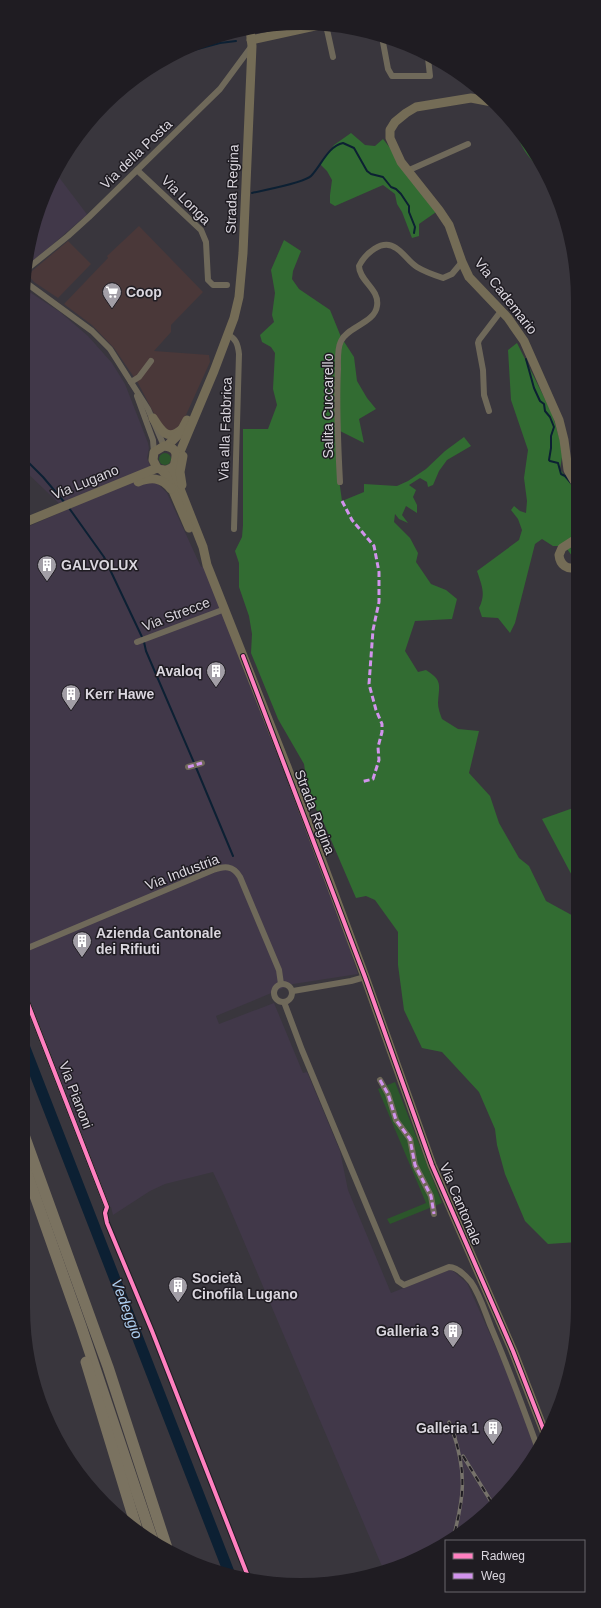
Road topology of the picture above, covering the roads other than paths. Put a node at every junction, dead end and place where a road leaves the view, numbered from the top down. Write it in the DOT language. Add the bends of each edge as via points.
graph roads {
  1 [pos="304,30"];
  2 [pos="327,31"];
  3 [pos="250,35"];
  4 [pos="251,43"];
  5 [pos="383,43"];
  6 [pos="333,57"];
  7 [pos="428,62"];
  8 [pos="481,99"];
  9 [pos="468,144"];
  10 [pos="137,170"];
  11 [pos="407,171"];
  12 [pos="462,262"];
  13 [pos="32,265"];
  14 [pos="227,285"];
  15 [pos="31,286"];
  16 [pos="502,311"];
  17 [pos="228,335"];
  18 [pos="223,347"];
  19 [pos="151,361"];
  20 [pos="214,371"];
  21 [pos="131,382"];
  22 [pos="135,389"];
  23 [pos="489,411"];
  24 [pos="153,418"];
  25 [pos="184,426"];
  26 [pos="165,446"];
  27 [pos="157,462"];
  28 [pos="176,462"];
  29 [pos="571,475"];
  30 [pos="340,482"];
  31 [pos="174,494"];
  32 [pos="89,497"];
  33 [pos="66,505"];
  34 [pos="30,520"];
  35 [pos="193,523"];
  36 [pos="234,529"];
  37 [pos="571,542"];
  38 [pos="207,565"];
  39 [pos="571,568"];
  40 [pos="225,608"];
  41 [pos="137,642"];
  42 [pos="201,763"];
  43 [pos="190,767"];
  44 [pos="30,947"];
  45 [pos="365,977"];
  46 [pos="281,984"];
  47 [pos="292,991"];
  48 [pos="284,1002"];
  49 [pos="30,1009"];
  50 [pos="380,1080"];
  51 [pos="30,1151"];
  52 [pos="30,1181"];
  53 [pos="106,1207"];
  54 [pos="434,1214"];
  55 [pos="60,1263"];
  56 [pos="543,1428"];
  57 [pos="535,1442"];
  58 [pos="138,1457"];
  59 [pos="134,1521"];
  60 [pos="150,1532"];
  61 [pos="165,1542"];
  62 [pos="173,1546"];
  1 -- 4 [label="main road"];
  2 -- 6 [label="street"];
  3 -- 4 [label="main road, Strada Regina"];
  4 -- 10 [label="street, Via della Posta" via="220,89"];
  4 -- 17 [label="main road, Strada Regina" via="241,280"];
  5 -- 7 [label="street" via="391,75 430,76"];
  8 -- 11 [label="main road, Via Cademario" via="462,99 416,107 401,116 391,126 390,134 395,152"];
  9 -- 11 [label="street"];
  10 -- 13 [label="street, Via della Posta" via="68,236"];
  10 -- 14 [label="street, Via Longa" via="198,227 206,242 208,280 213,285"];
  11 -- 12 [label="main road, Via Cademario" via="449,225"];
  12 -- 16 [label="main road, Via Cademario" via="474,283"];
  12 -- 30 [label="street, Salita Cuccarello" via="452,274 443,278 419,268 397,248 383,245 370,252 359,266 360,275 375,293 377,306 376,311 362,325 350,331 341,341 337,385"];
  15 -- 21 [label="street" via="92,331 110,349"];
  16 -- 23 [label="street" via="478,343 484,370 484,395"];
  16 -- 29 [label="main road, Via Cademario" via="524,341 555,410 563,434"];
  17 -- 18 [label="main road, Strada Regina"];
  17 -- 36 [label="street, Via alla Fabbrica" via="236,342 239,354"];
  18 -- 20 [label="main road, Strada Regina"];
  18 -- 25 [label="main road, Strada Regina"];
  19 -- 21 [label="street" via="139,377"];
  20 -- 28 [label="main road, Strada Regina"];
  20 -- 35 [label="main road" via="210,391 180,467"];
  21 -- 22 [label="street"];
  22 -- 24 [label="street"];
  22 -- 27 [label="street" via="153,440"];
  24 -- 25 [label="main road" via="168,435 176,434"];
  24 -- 26 [label="street"];
  25 -- 26 [label="main road, Strada Regina"];
  26 -- 27 [label="main road" via="157,449"];
  26 -- 28 [label="main road" via="173,449"];
  27 -- 28 [label="main road" via="170,469"];
  27 -- 31 [label="main road" via="166,474"];
  27 -- 32 [label="main road, Via Lugano"];
  27 -- 33 [label="main road"];
  28 -- 35 [label="main road, Strada Regina" via="174,474"];
  31 -- 32 [label="main road" via="163,481 151,478"];
  31 -- 38 [label="main road"];
  32 -- 33 [label="main road, Via Lugano"];
  33 -- 34 [label="main road, Via Lugano"];
  35 -- 38 [label="main road, Strada Regina"];
  37 -- 39 [label="main road" via="562,548 559,555 561,563"];
  38 -- 40 [label="main road, Strada Regina"];
  40 -- 41 [label="street, Via Strecce"];
  40 -- 45 [label="main road, Strada Regina"];
  42 -- 43 [label="street"];
  44 -- 46 [label="street, Via Industria" via="213,870 229,867 240,877 278,970"];
  45 -- 47 [label="street"];
  45 -- 56 [label="main road, Via Cantonale" via="432,1165"];
  46 -- 47 [label="street" via="290,986"];
  46 -- 48 [label="street" via="274,995 278,1001"];
  47 -- 48 [label="street" via="292,997"];
  48 -- 57 [label="street" via="398,1281 404,1285 451,1267 470,1282 505,1359"];
  49 -- 53 [label="street, Via Pianoni"];
  50 -- 54 [label="street" via="388,1094 396,1120 410,1139 415,1165 431,1196"];
  51 -- 58 [label="highway"];
  52 -- 55 [label="highway"];
  55 -- 59 [label="highway" via="69,1305"];
  55 -- 60 [label="highway"];
  58 -- 61 [label="highway"];
  58 -- 62 [label="highway" via="151,1481"];
}
